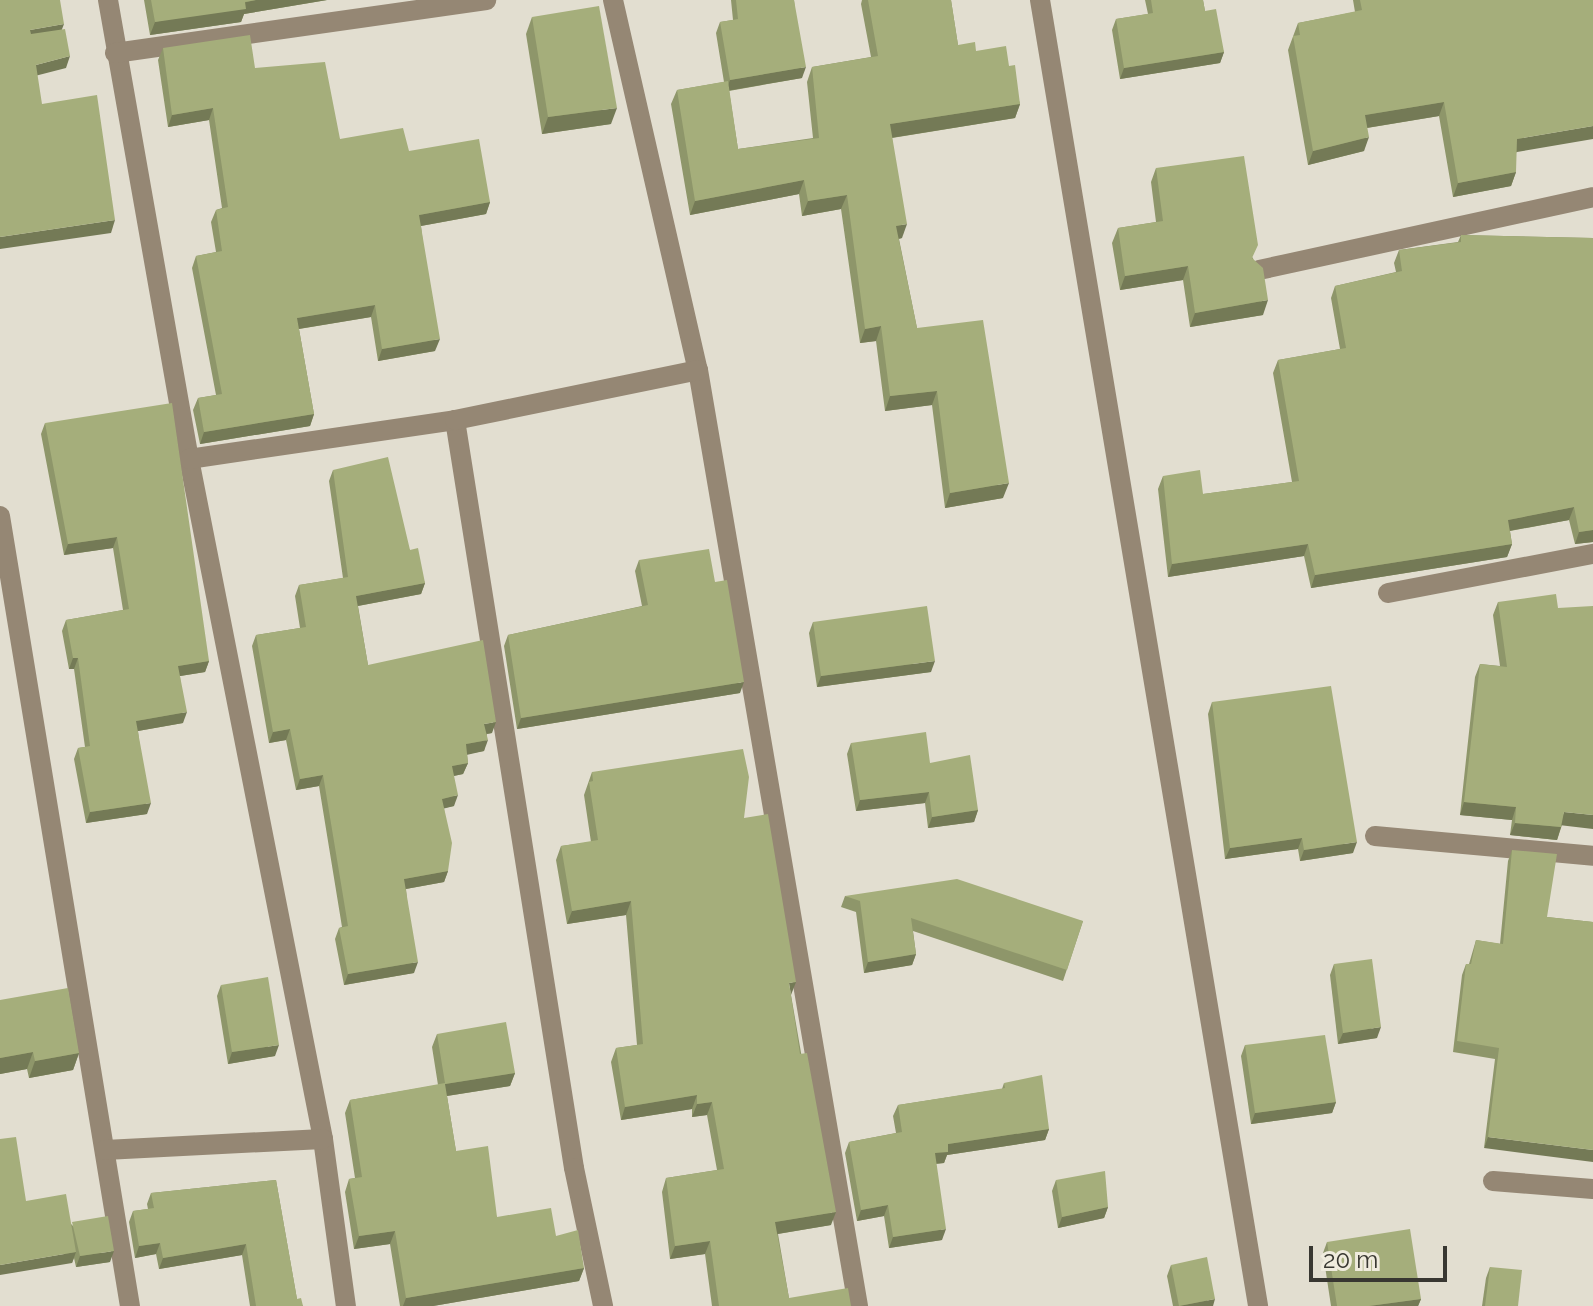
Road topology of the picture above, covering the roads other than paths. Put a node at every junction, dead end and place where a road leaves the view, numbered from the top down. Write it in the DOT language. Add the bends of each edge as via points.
graph roads {
  1 [pos="108,0"];
  2 [pos="486,0"];
  3 [pos="613,0"];
  4 [pos="1040,0"];
  5 [pos="115,53"];
  6 [pos="1593,197"];
  7 [pos="1259,270"];
  8 [pos="698,370"];
  9 [pos="455,420"];
  10 [pos="189,459"];
  11 [pos="0,516"];
  12 [pos="1593,554"];
  13 [pos="1388,593"];
  14 [pos="1375,836"];
  15 [pos="1593,856"];
  16 [pos="323,1139"];
  17 [pos="105,1150"];
  18 [pos="1493,1181"];
  19 [pos="1593,1189"];
  20 [pos="130,1306"];
  21 [pos="346,1306"];
  22 [pos="603,1306"];
  23 [pos="858,1306"];
  24 [pos="1258,1306"];
  1 -- 5 [label="street"];
  2 -- 5 [label="street"];
  3 -- 8 [label="street"];
  4 -- 24 [label="street"];
  5 -- 10 [label="street"];
  6 -- 7 [label="street"];
  8 -- 9 [label="street"];
  8 -- 23 [label="street"];
  9 -- 10 [label="street"];
  9 -- 22 [label="street" via="574,1168"];
  10 -- 16 [label="street"];
  11 -- 17 [label="street"];
  12 -- 13 [label="street"];
  14 -- 15 [label="street"];
  16 -- 17 [label="street"];
  16 -- 21 [label="street"];
  17 -- 20 [label="street"];
  18 -- 19 [label="street"];
}
